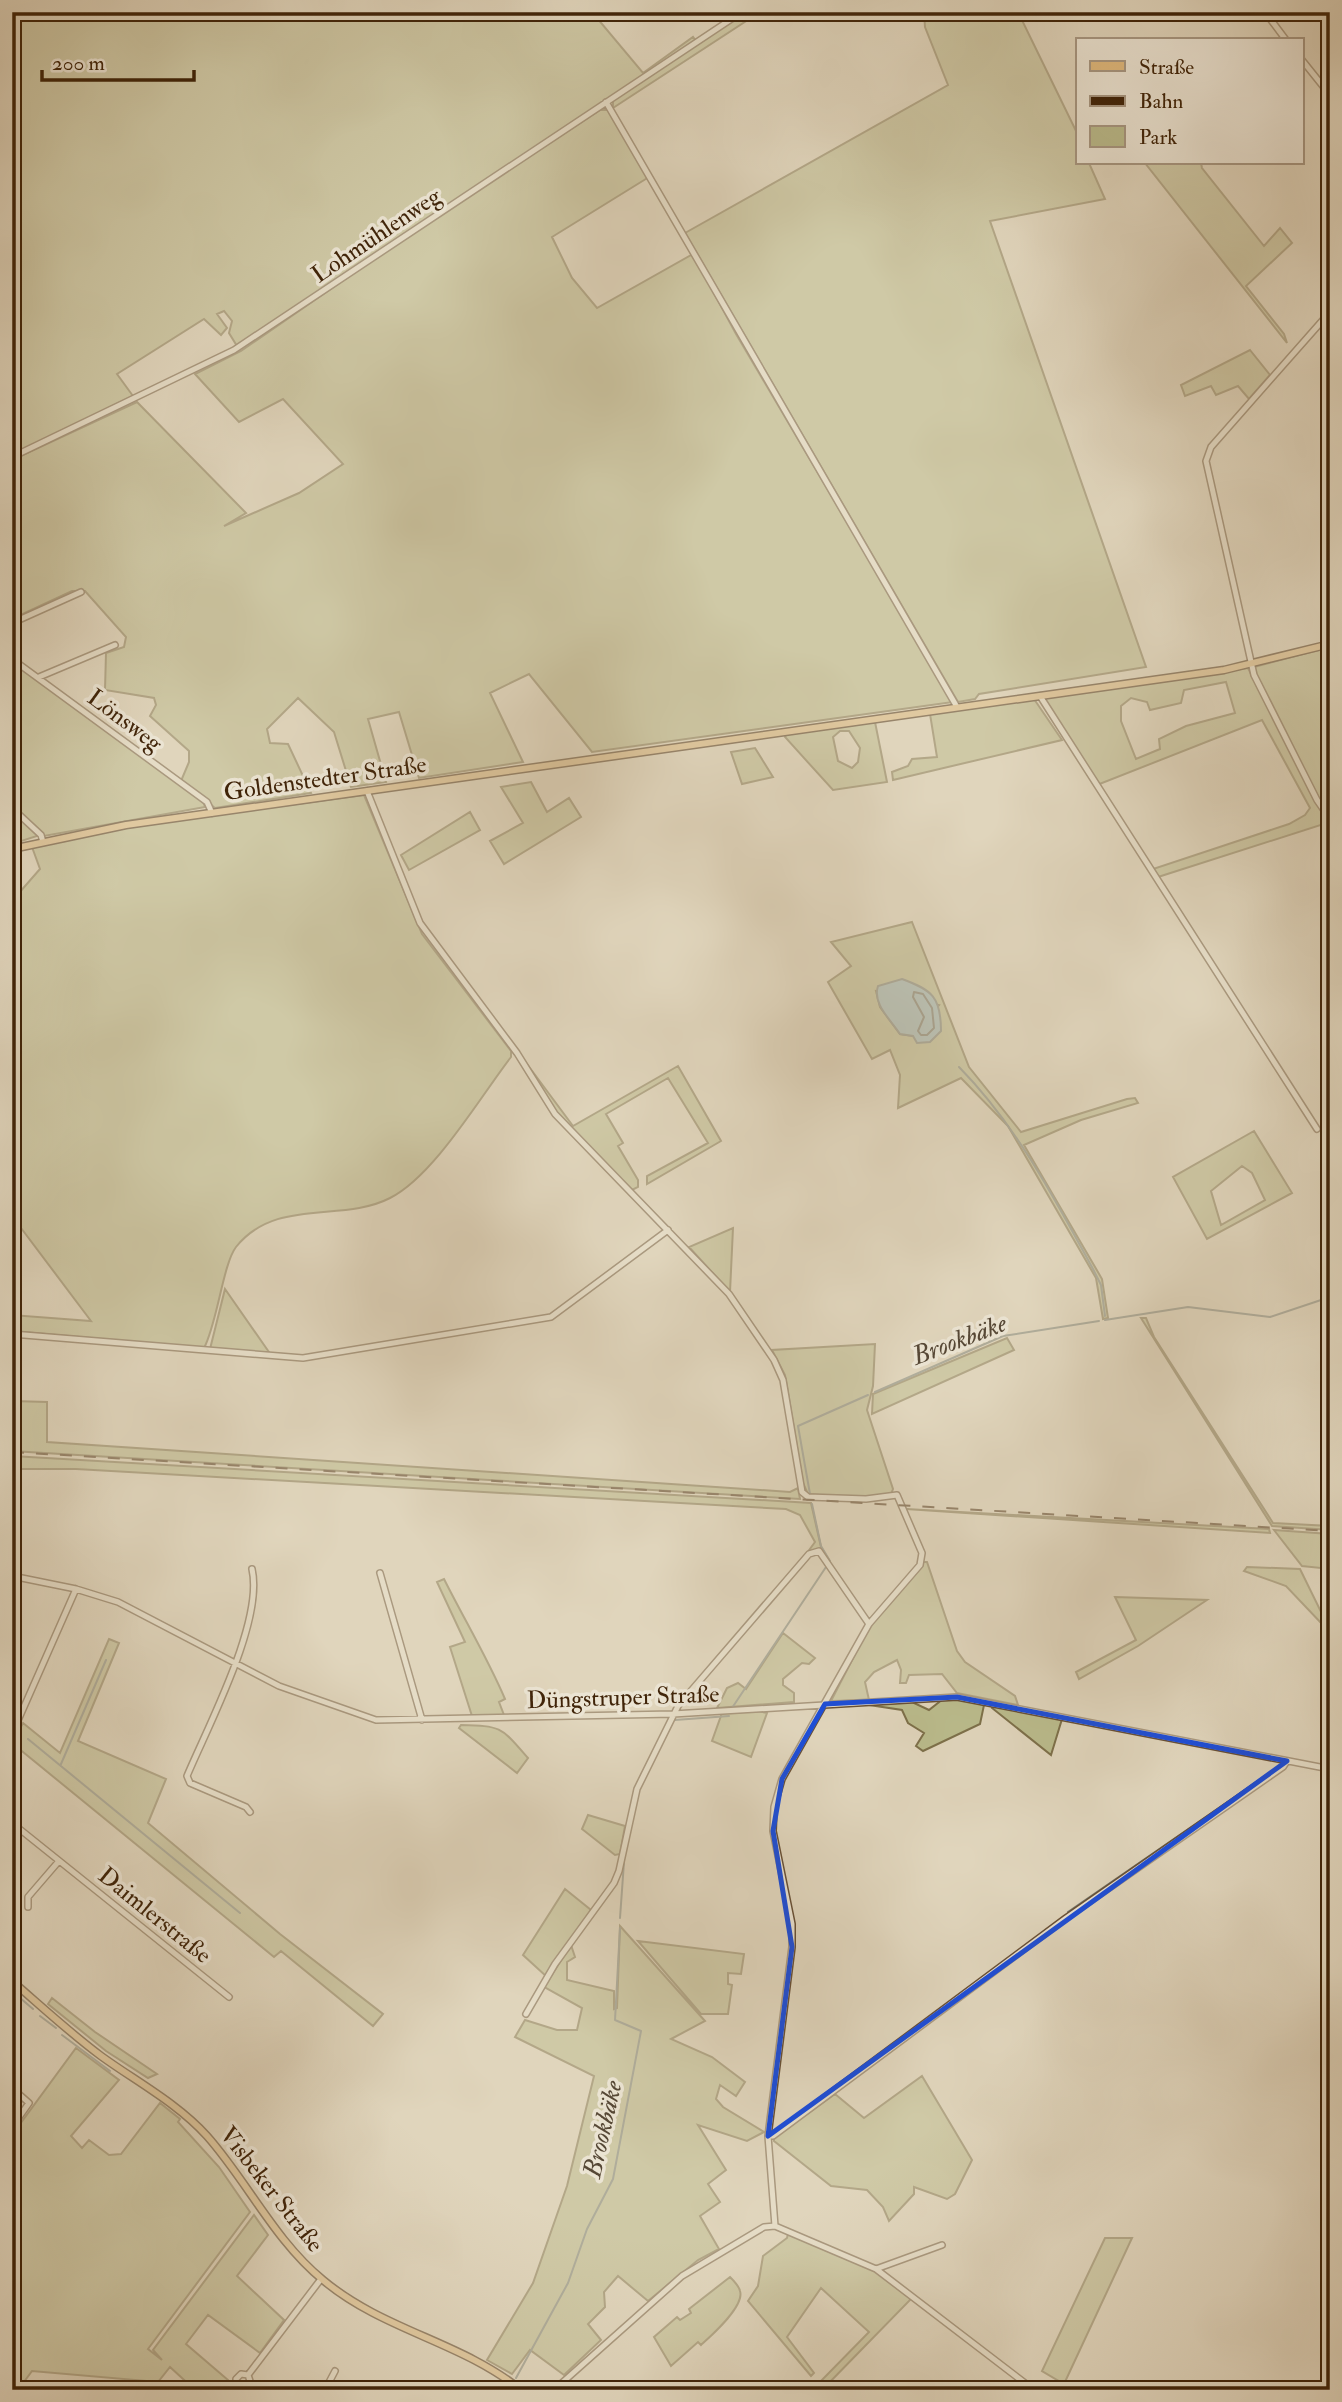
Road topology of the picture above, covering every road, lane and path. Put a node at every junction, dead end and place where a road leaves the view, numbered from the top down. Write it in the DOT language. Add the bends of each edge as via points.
graph roads {
  1 [pos="741,12"];
  2 [pos="1265,12"];
  3 [pos="1284,38"];
  4 [pos="1304,62"];
  5 [pos="1330,95"];
  6 [pos="606,102"];
  7 [pos="1330,312"];
  8 [pos="12,457"];
  9 [pos="81,592"];
  10 [pos="12,623"];
  11 [pos="1330,644"];
  12 [pos="115,645"];
  13 [pos="12,659"];
  14 [pos="1252,665"];
  15 [pos="39,677"];
  16 [pos="1040,696"];
  17 [pos="957,707"];
  18 [pos="368,791"];
  19 [pos="12,808"];
  20 [pos="212,813"];
  21 [pos="1330,819"];
  22 [pos="43,842"];
  23 [pos="12,849"];
  24 [pos="1317,1129"];
  25 [pos="668,1230"];
  26 [pos="12,1334"];
  27 [pos="252,1569"];
  28 [pos="380,1573"];
  29 [pos="12,1576"];
  30 [pos="76,1589"];
  31 [pos="869,1624"];
  32 [pos="234,1664"];
  33 [pos="825,1704"];
  34 [pos="673,1714"];
  35 [pos="422,1720"];
  36 [pos="12,1734"];
  37 [pos="1287,1761"];
  38 [pos="1330,1769"];
  39 [pos="250,1812"];
  40 [pos="12,1823"];
  41 [pos="59,1861"];
  42 [pos="28,1907"];
  43 [pos="12,1980"];
  44 [pos="229,1997"];
  45 [pos="526,2014"];
  46 [pos="12,2088"];
  47 [pos="12,2126"];
  48 [pos="768,2136"];
  49 [pos="775,2226"];
  50 [pos="942,2245"];
  51 [pos="876,2269"];
  52 [pos="321,2279"];
  53 [pos="335,2371"];
  54 [pos="248,2375"];
  55 [pos="245,2389"];
  56 [pos="326,2390"];
  57 [pos="521,2390"];
  58 [pos="554,2390"];
  59 [pos="1034,2390"];
  1 -- 6 [label="street, Lohmühlenweg"];
  2 -- 3 [label="street"];
  4 -- 5 [label="street"];
  6 -- 8 [label="street, Lohmühlenweg" via="234,350"];
  6 -- 17 [label="street"];
  7 -- 14 [label="street" via="1207,457"];
  9 -- 10 [label="street"];
  11 -- 14 [label="main road, Goldenstedter Straße"];
  12 -- 15 [label="street"];
  13 -- 15 [label="street, Lönsweg"];
  14 -- 16 [label="main road, Goldenstedter Straße"];
  14 -- 21 [label="street"];
  15 -- 20 [label="street, Lönsweg" via="207,803"];
  16 -- 17 [label="main road, Goldenstedter Straße"];
  16 -- 24 [label="street"];
  17 -- 18 [label="main road, Goldenstedter Straße"];
  18 -- 20 [label="main road, Goldenstedter Straße"];
  18 -- 25 [label="street" via="429,938 517,1053 562,1123"];
  19 -- 22 [label="street"];
  20 -- 22 [label="main road, Goldenstedter Straße"];
  22 -- 23 [label="main road, Goldenstedter Straße"];
  25 -- 26 [label="street" via="544,1319 303,1358"];
  25 -- 31 [label="street" via="729,1294 782,1373 805,1495 866,1499 897,1495 922,1559 917,1571"];
  27 -- 32 [label="street" via="256,1586"];
  28 -- 35 [label="street"];
  29 -- 30 [label="street, Düngstruper Straße"];
  30 -- 32 [label="street, Düngstruper Straße" via="138,1611"];
  30 -- 36 [label="street"];
  31 -- 33 [label="street"];
  31 -- 34 [label="street" via="814,1551"];
  32 -- 35 [label="street, Düngstruper Straße" via="361,1717"];
  32 -- 39 [label="street" via="187,1776 190,1783"];
  33 -- 34 [label="street, Düngstruper Straße"];
  33 -- 37 [label="street, Düngstruper Straße" via="957,1697"];
  33 -- 48 [label="street" via="782,1779 773,1815 792,1947"];
  34 -- 35 [label="street, Düngstruper Straße"];
  34 -- 45 [label="street" via="636,1789 620,1871"];
  37 -- 38 [label="street, Düngstruper Straße"];
  37 -- 48 [label="street"];
  40 -- 41 [label="street, Daimlerstraße"];
  41 -- 42 [label="street" via="28,1898"];
  41 -- 44 [label="street, Daimlerstraße"];
  43 -- 52 [label="main road, Visbeker Straße" via="100,2055 191,2120"];
  46 -- 47 [label="street" via="29,2103"];
  48 -- 49 [label="street"];
  49 -- 51 [label="street"];
  49 -- 58 [label="street" via="764,2227 682,2276"];
  50 -- 51 [label="street"];
  51 -- 59 [label="street"];
  52 -- 54 [label="street"];
  52 -- 57 [label="main road, Visbeker Straße" via="383,2320 467,2355"];
  53 -- 56 [label="street"];
  54 -- 55 [label="street"];
  54 -- 55 [label="street" via="237,2377"];
}
